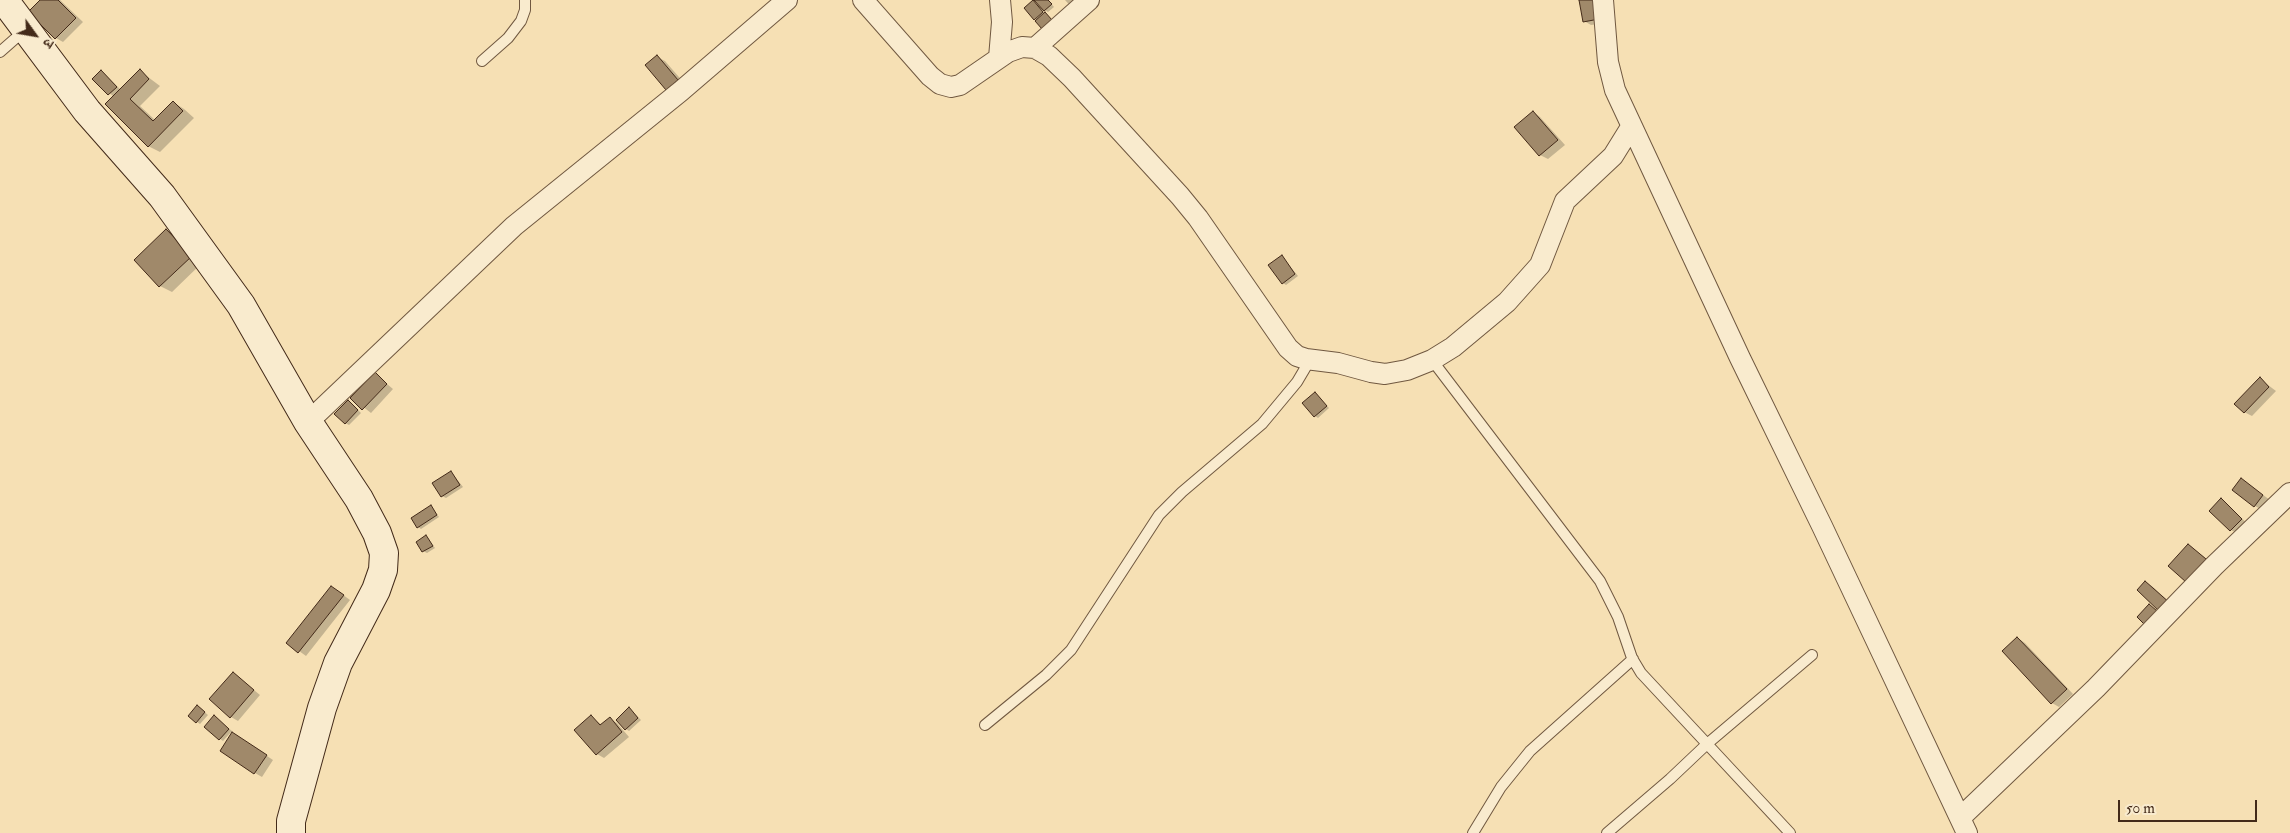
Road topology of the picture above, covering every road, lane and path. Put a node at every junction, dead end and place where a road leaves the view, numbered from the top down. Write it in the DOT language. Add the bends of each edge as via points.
graph roads {
  1 [pos="4,0"];
  2 [pos="525,0"];
  3 [pos="788,0"];
  4 [pos="863,0"];
  5 [pos="1000,0"];
  6 [pos="1089,0"];
  7 [pos="1603,0"];
  8 [pos="26,29"];
  9 [pos="1035,48"];
  10 [pos="0,52"];
  11 [pos="999,58"];
  12 [pos="482,61"];
  13 [pos="1631,127"];
  14 [pos="1310,360"];
  15 [pos="1432,360"];
  16 [pos="308,422"];
  17 [pos="2290,493"];
  18 [pos="1812,655"];
  19 [pos="1633,659"];
  20 [pos="985,725"];
  21 [pos="1707,744"];
  22 [pos="1963,825"];
  23 [pos="291,833"];
  24 [pos="1473,833"];
  25 [pos="1607,833"];
  26 [pos="1790,833"];
  1 -- 8 [label="street"];
  2 -- 12 [label="lane" via="521,21 508,38"];
  3 -- 16 [label="street" via="514,226"];
  4 -- 11 [label="street" via="940,84 960,85"];
  5 -- 11 [label="street"];
  6 -- 9 [label="street"];
  7 -- 13 [label="street" via="1608,62 1615,90"];
  8 -- 10 [label="lane"];
  8 -- 16 [label="street" via="87,111 162,196 241,305"];
  9 -- 11 [label="street" via="1022,47"];
  9 -- 14 [label="street" via="1061,66 1180,196 1288,348 1297,356"];
  13 -- 15 [label="street" via="1613,156 1565,201 1540,266 1507,302 1453,347"];
  13 -- 22 [label="street"];
  14 -- 15 [label="street" via="1385,374"];
  14 -- 20 [label="lane" via="1297,382 1262,424 1159,515 1071,650"];
  15 -- 19 [label="lane" via="1600,580"];
  16 -- 23 [label="street" via="359,499 384,553 383,570 376,590 338,663 322,708 291,821"];
  17 -- 22 [label="street" via="2214,566"];
  18 -- 21 [label="lane"];
  19 -- 21 [label="lane" via="1641,672"];
  19 -- 24 [label="lane" via="1530,751 1501,787"];
  21 -- 25 [label="lane"];
  21 -- 26 [label="lane"];
}
